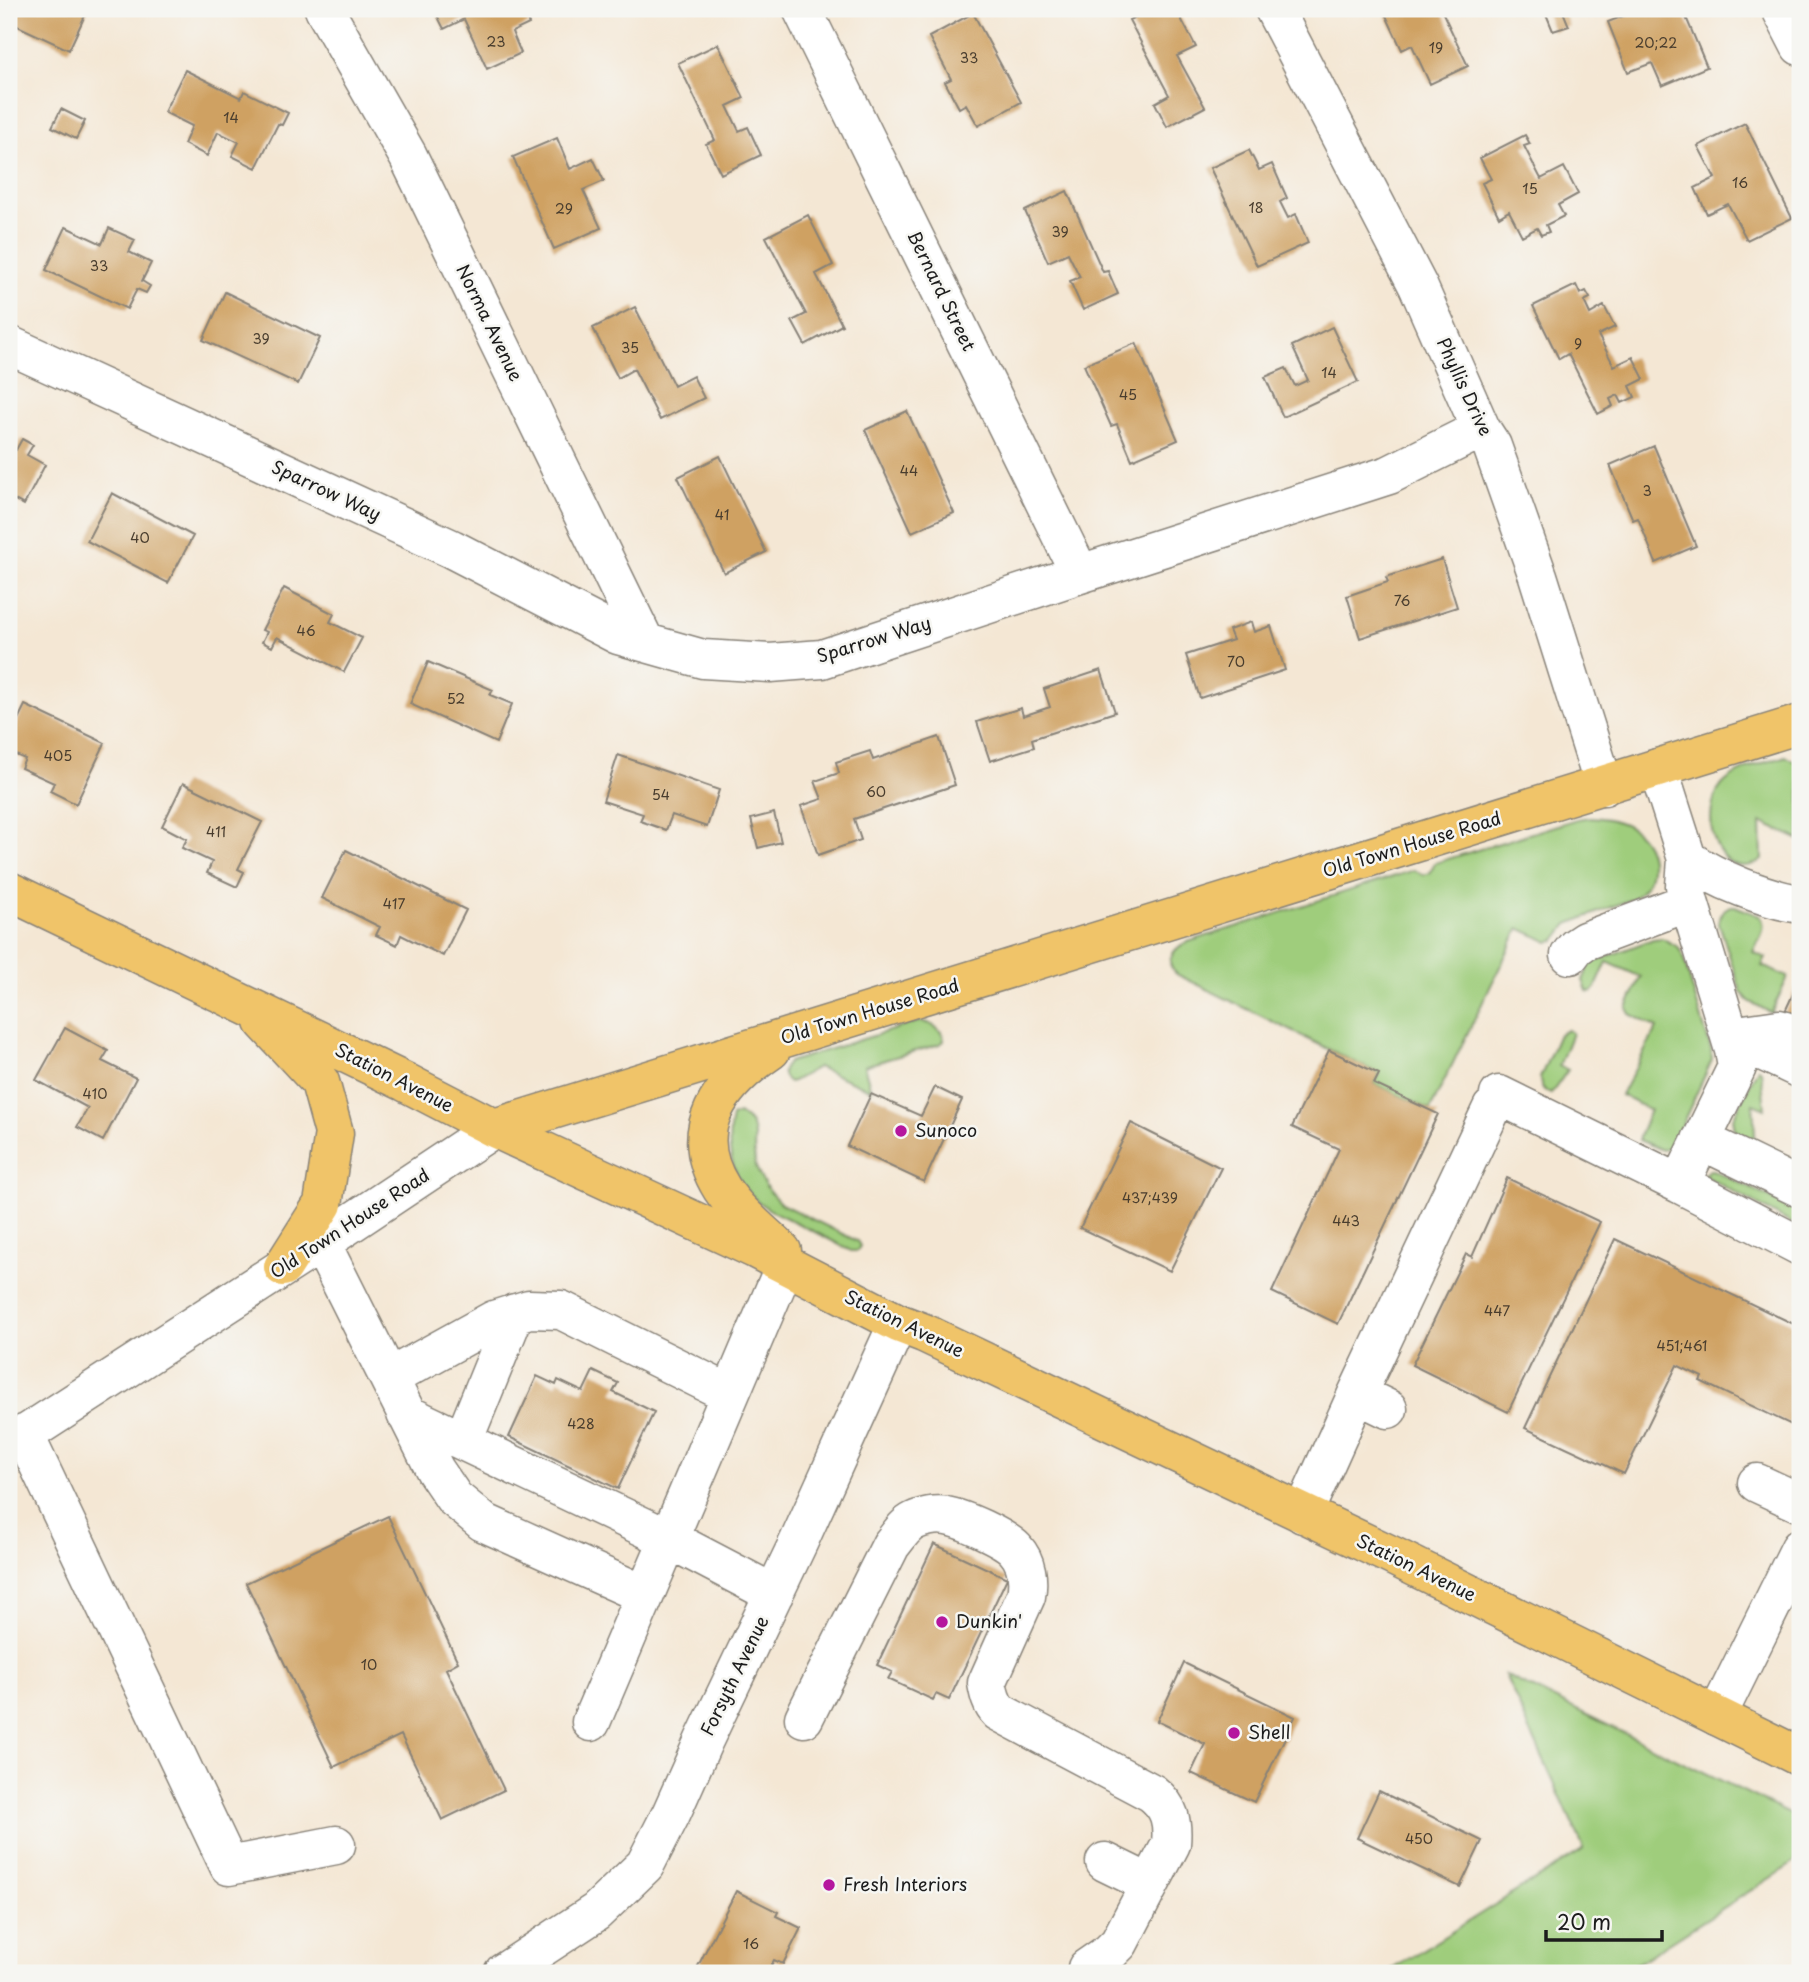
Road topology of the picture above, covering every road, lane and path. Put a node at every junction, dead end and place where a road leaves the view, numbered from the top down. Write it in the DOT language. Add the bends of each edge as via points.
graph roads {
  1 [pos="802,9"];
  2 [pos="1274,9"];
  3 [pos="1781,9"];
  4 [pos="319,12"];
  5 [pos="1800,46"];
  6 [pos="9,345"];
  7 [pos="1480,429"];
  8 [pos="1080,573"];
  9 [pos="645,642"];
  10 [pos="1800,724"];
  11 [pos="1658,768"];
  12 [pos="1604,786"];
  13 [pos="1687,859"];
  14 [pos="9,891"];
  15 [pos="1689,902"];
  16 [pos="1795,907"];
  17 [pos="1570,955"];
  18 [pos="248,1006"];
  19 [pos="792,1036"];
  20 [pos="1730,1036"];
  21 [pos="1800,1036"];
  22 [pos="1800,1069"];
  23 [pos="494,1128"];
  24 [pos="1702,1140"];
  25 [pos="1680,1184"];
  26 [pos="1800,1188"];
  27 [pos="321,1243"];
  28 [pos="1800,1246"];
  29 [pos="283,1268"];
  30 [pos="797,1271"];
  31 [pos="515,1313"];
  32 [pos="898,1323"];
  33 [pos="388,1378"];
  34 [pos="730,1394"];
  35 [pos="406,1414"];
  36 [pos="16,1439"];
  37 [pos="463,1441"];
  38 [pos="1757,1483"];
  39 [pos="1800,1503"];
  40 [pos="1303,1514"];
  41 [pos="668,1539"];
  42 [pos="1800,1548"];
  43 [pos="774,1594"];
  44 [pos="645,1595"];
  45 [pos="1717,1716"];
  46 [pos="804,1718"];
  47 [pos="591,1722"];
  48 [pos="1800,1757"];
  49 [pos="336,1845"];
  50 [pos="1105,1862"];
  51 [pos="1150,1884"];
  52 [pos="1087,1968"];
  53 [pos="503,1973"];
  1 -- 8 [label="street, Bernard Street"];
  2 -- 7 [label="street, Phyllis Drive" via="1418,286"];
  3 -- 5 [label="street"];
  4 -- 9 [label="street, Norma Avenue" via="408,156"];
  6 -- 9 [label="street, Sparrow Way" via="452,550 618,635"];
  7 -- 8 [label="street, Sparrow Way" via="1389,475"];
  7 -- 12 [label="street, Phyllis Drive" via="1492,446 1538,576"];
  8 -- 9 [label="street, Sparrow Way" via="822,659 770,663 703,659"];
  10 -- 11 [label="main road, Old Town House Road"];
  11 -- 12 [label="main road, Old Town House Road"];
  11 -- 13 [label="street"];
  12 -- 19 [label="main road, Old Town House Road"];
  13 -- 15 [label="street"];
  13 -- 16 [label="street" via="1712,874"];
  14 -- 18 [label="main road, Station Avenue"];
  15 -- 17 [label="street" via="1585,941"];
  15 -- 20 [label="street"];
  18 -- 23 [label="main road, Station Avenue"];
  18 -- 29 [label="main road" via="320,1082 334,1133 323,1204"];
  19 -- 23 [label="main road, Old Town House Road"];
  19 -- 30 [label="main road" via="748,1066 724,1090 706,1129 707,1150 722,1189"];
  20 -- 21 [label="street" via="1779,1029"];
  20 -- 22 [label="street"];
  20 -- 24 [label="street" via="1737,1067"];
  23 -- 27 [label="street, Old Town House Road"];
  23 -- 30 [label="main road, Station Avenue"];
  24 -- 25 [label="street"];
  24 -- 26 [label="street"];
  25 -- 28 [label="street"];
  25 -- 40 [label="street" via="1496,1102 1373,1401"];
  27 -- 29 [label="street, Old Town House Road"];
  27 -- 33 [label="street"];
  29 -- 36 [label="street, Old Town House Road"];
  30 -- 32 [label="main road, Station Avenue"];
  30 -- 34 [label="street"];
  31 -- 33 [label="street"];
  31 -- 34 [label="street" via="561,1310"];
  31 -- 37 [label="street"];
  32 -- 40 [label="main road, Station Avenue"];
  32 -- 43 [label="street, Forsyth Avenue"];
  33 -- 35 [label="street"];
  34 -- 41 [label="street"];
  35 -- 37 [label="street"];
  35 -- 44 [label="street" via="454,1498 483,1522"];
  36 -- 49 [label="street" via="229,1866"];
  37 -- 41 [label="street"];
  38 -- 39 [label="street"];
  40 -- 45 [label="main road, Station Avenue"];
  41 -- 43 [label="street"];
  41 -- 44 [label="street"];
  42 -- 45 [label="street"];
  43 -- 53 [label="street, Forsyth Avenue" via="645,1865 596,1912"];
  44 -- 47 [label="street"];
  45 -- 48 [label="main road, Station Avenue"];
  46 -- 51 [label="street" via="901,1531 912,1522 944,1515 1004,1540 1023,1560 1028,1585 987,1683 994,1707 1163,1801 1170,1815 1171,1844"];
  50 -- 51 [label="street"];
  51 -- 52 [label="street" via="1119,1943"];
}
